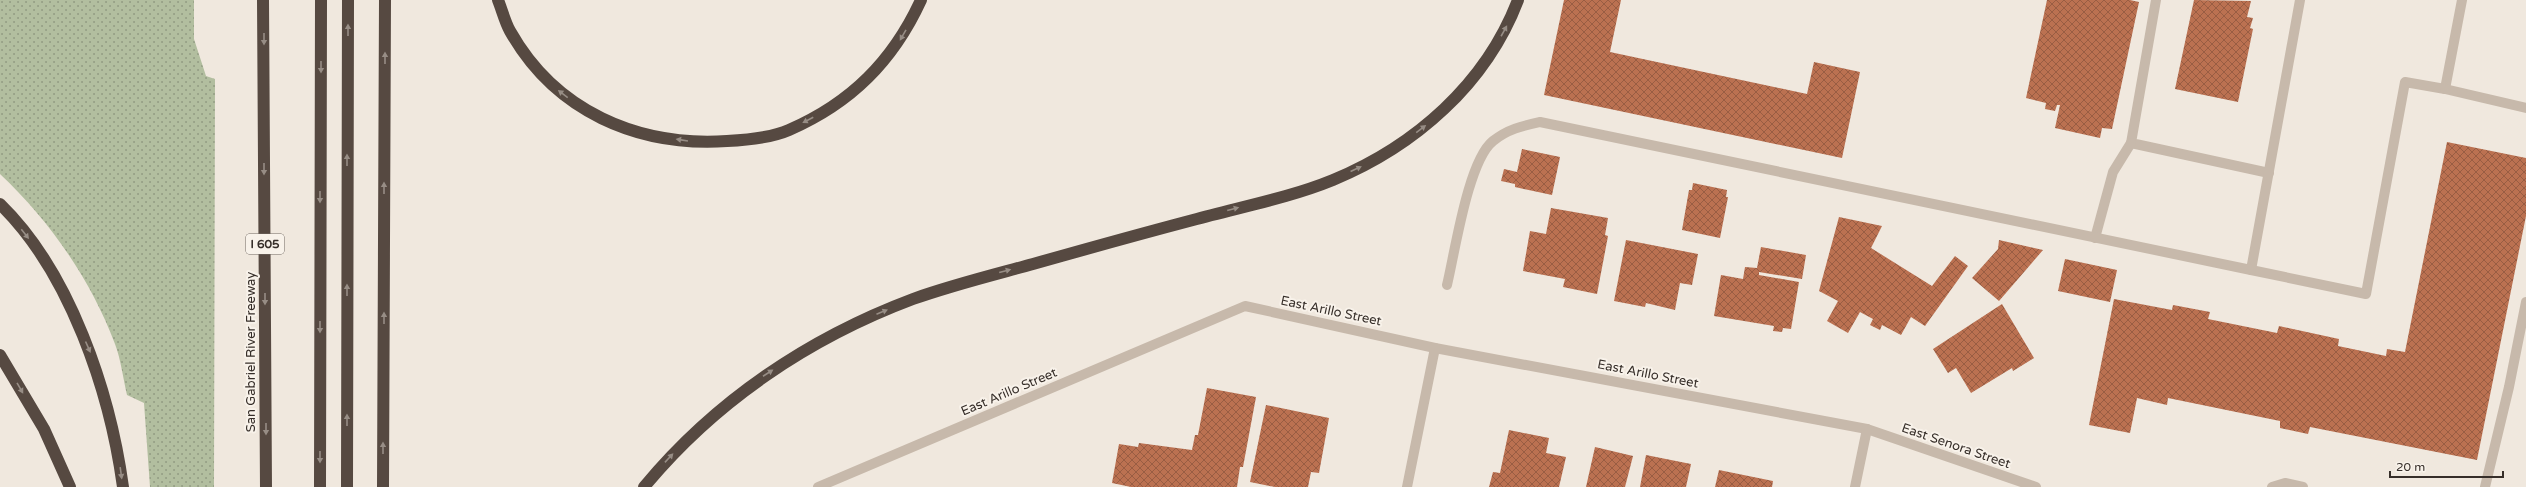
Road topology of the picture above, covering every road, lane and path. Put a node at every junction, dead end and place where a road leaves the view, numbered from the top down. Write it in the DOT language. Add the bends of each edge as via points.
graph roads {
  1 [pos="264,0"];
  2 [pos="321,0"];
  3 [pos="348,0"];
  4 [pos="385,0"];
  5 [pos="498,0"];
  6 [pos="921,0"];
  7 [pos="1518,0"];
  8 [pos="2156,0"];
  9 [pos="2300,0"];
  10 [pos="2462,0"];
  11 [pos="2445,89"];
  12 [pos="2526,108"];
  13 [pos="2131,143"];
  14 [pos="2269,173"];
  15 [pos="0,204"];
  16 [pos="2095,238"];
  17 [pos="2251,270"];
  18 [pos="1447,285"];
  19 [pos="2526,302"];
  20 [pos="1436,348"];
  21 [pos="0,354"];
  22 [pos="1867,429"];
  23 [pos="70,487"];
  24 [pos="123,487"];
  25 [pos="266,487"];
  26 [pos="320,487"];
  27 [pos="347,487"];
  28 [pos="383,487"];
  29 [pos="644,487"];
  30 [pos="818,487"];
  31 [pos="1407,487"];
  32 [pos="1855,487"];
  33 [pos="2036,487"];
  34 [pos="2272,487"];
  35 [pos="2303,487"];
  36 [pos="2485,487"];
  1 -- 25 [label="highway, San Gabriel River Freeway / I 605, one-way"];
  2 -- 26 [label="highway, one-way"];
  27 -- 3 [label="highway, one-way"];
  28 -- 4 [label="highway, one-way"];
  6 -- 5 [label="highway, one-way" via="897,45 878,69 836,106 788,131 742,140 699,143 654,136 608,123 562,94 537,70 510,30"];
  29 -- 7 [label="highway, one-way" via="691,436 740,393 794,357 854,324 946,288 1305,189 1371,162 1424,127 1455,99 1494,48"];
  8 -- 13 [label="street"];
  9 -- 14 [label="street"];
  10 -- 11 [label="street"];
  11 -- 12 [label="street"];
  11 -- 17 [label="street" via="2404,82 2366,294"];
  13 -- 14 [label="street"];
  13 -- 16 [label="street" via="2113,172"];
  14 -- 17 [label="street"];
  15 -- 24 [label="highway, one-way" via="40,254 68,303 90,353 106,400"];
  16 -- 17 [label="street"];
  16 -- 18 [label="street" via="1540,122 1515,127 1492,142 1478,160"];
  19 -- 36 [label="street"];
  20 -- 22 [label="street, East Arillo Street"];
  20 -- 30 [label="street, East Arillo Street" via="1244,306"];
  20 -- 31 [label="street"];
  21 -- 23 [label="highway, one-way" via="44,429"];
  22 -- 32 [label="street"];
  22 -- 33 [label="street, East Senora Street"];
  34 -- 35 [label="street" via="2285,483"];
}
